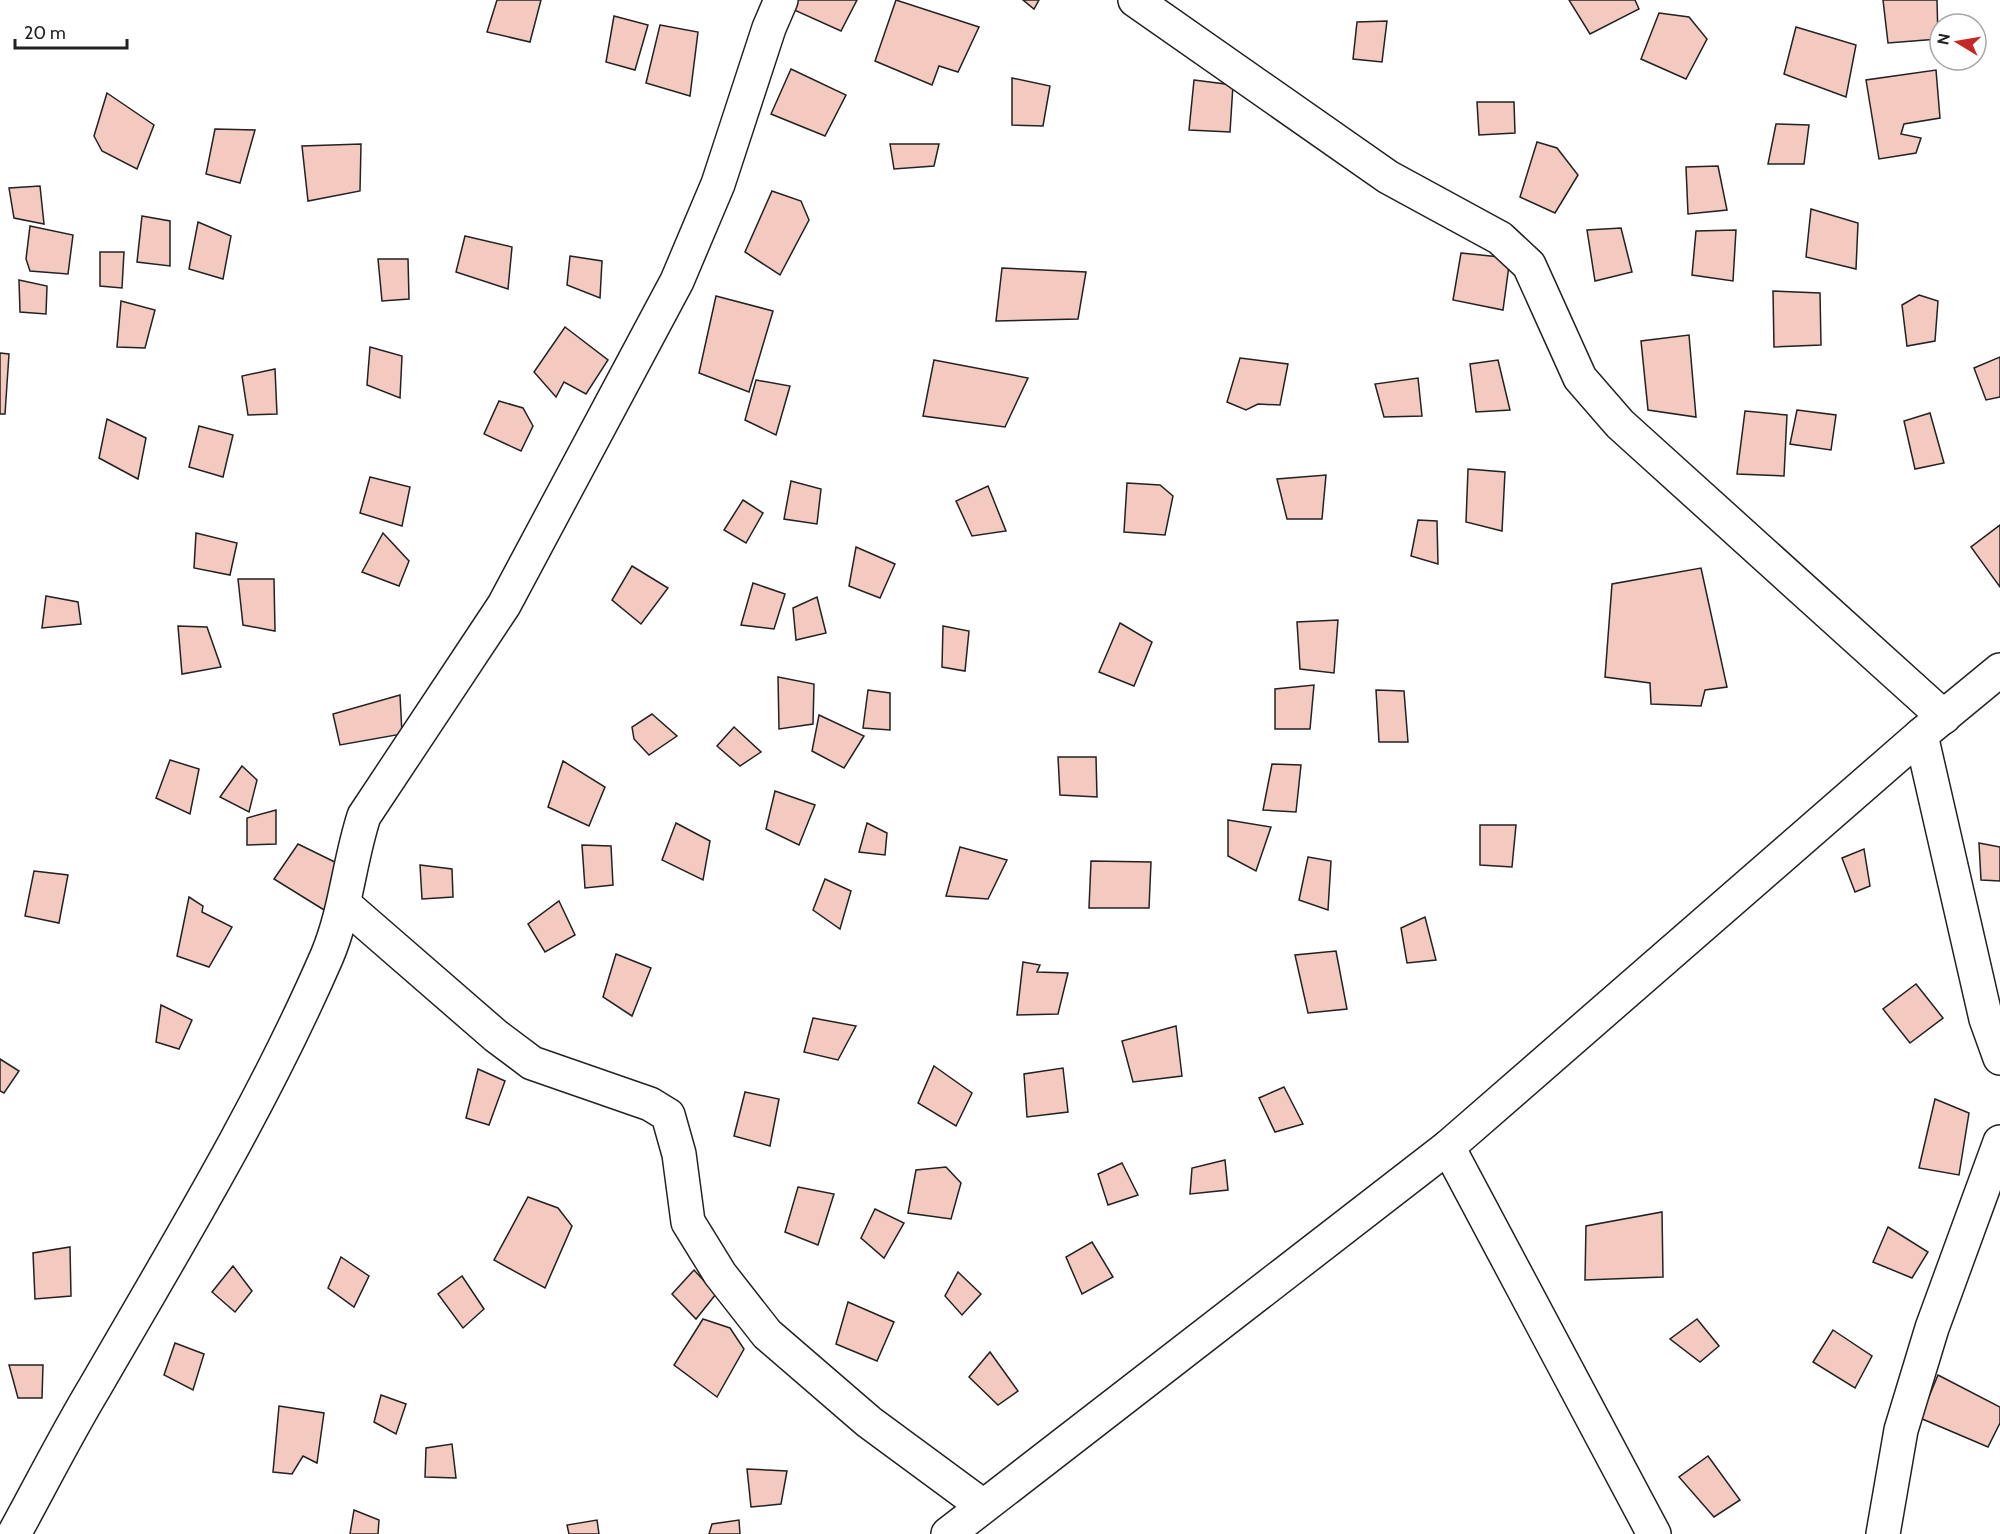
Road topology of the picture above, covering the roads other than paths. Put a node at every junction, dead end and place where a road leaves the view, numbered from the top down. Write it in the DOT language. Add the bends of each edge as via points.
graph roads {
  1 [pos="781,0"];
  2 [pos="1135,0"];
  3 [pos="2000,670"];
  4 [pos="1933,726"];
  5 [pos="344,903"];
  6 [pos="2000,1058"];
  7 [pos="2000,1142"];
  8 [pos="1448,1147"];
  9 [pos="983,1506"];
  10 [pos="14,1534"];
  11 [pos="948,1534"];
  12 [pos="1654,1534"];
  13 [pos="1883,1534"];
  1 -- 5 [label="street" via="718,184 677,281 504,605 364,816 352,850"];
  2 -- 4 [label="street" via="1388,177 1500,238 1529,265 1580,378 1620,424"];
  3 -- 4 [label="street"];
  4 -- 6 [label="street" via="1986,1019"];
  4 -- 8 [label="street"];
  5 -- 9 [label="street" via="532,1063 650,1104 668,1115 679,1154 688,1222 720,1274 760,1325 869,1422"];
  5 -- 10 [label="street" via="328,954 225,1165 93,1389"];
  7 -- 13 [label="street" via="1932,1328 1901,1430"];
  8 -- 9 [label="street"];
  8 -- 12 [label="street"];
  9 -- 11 [label="street"];
}
